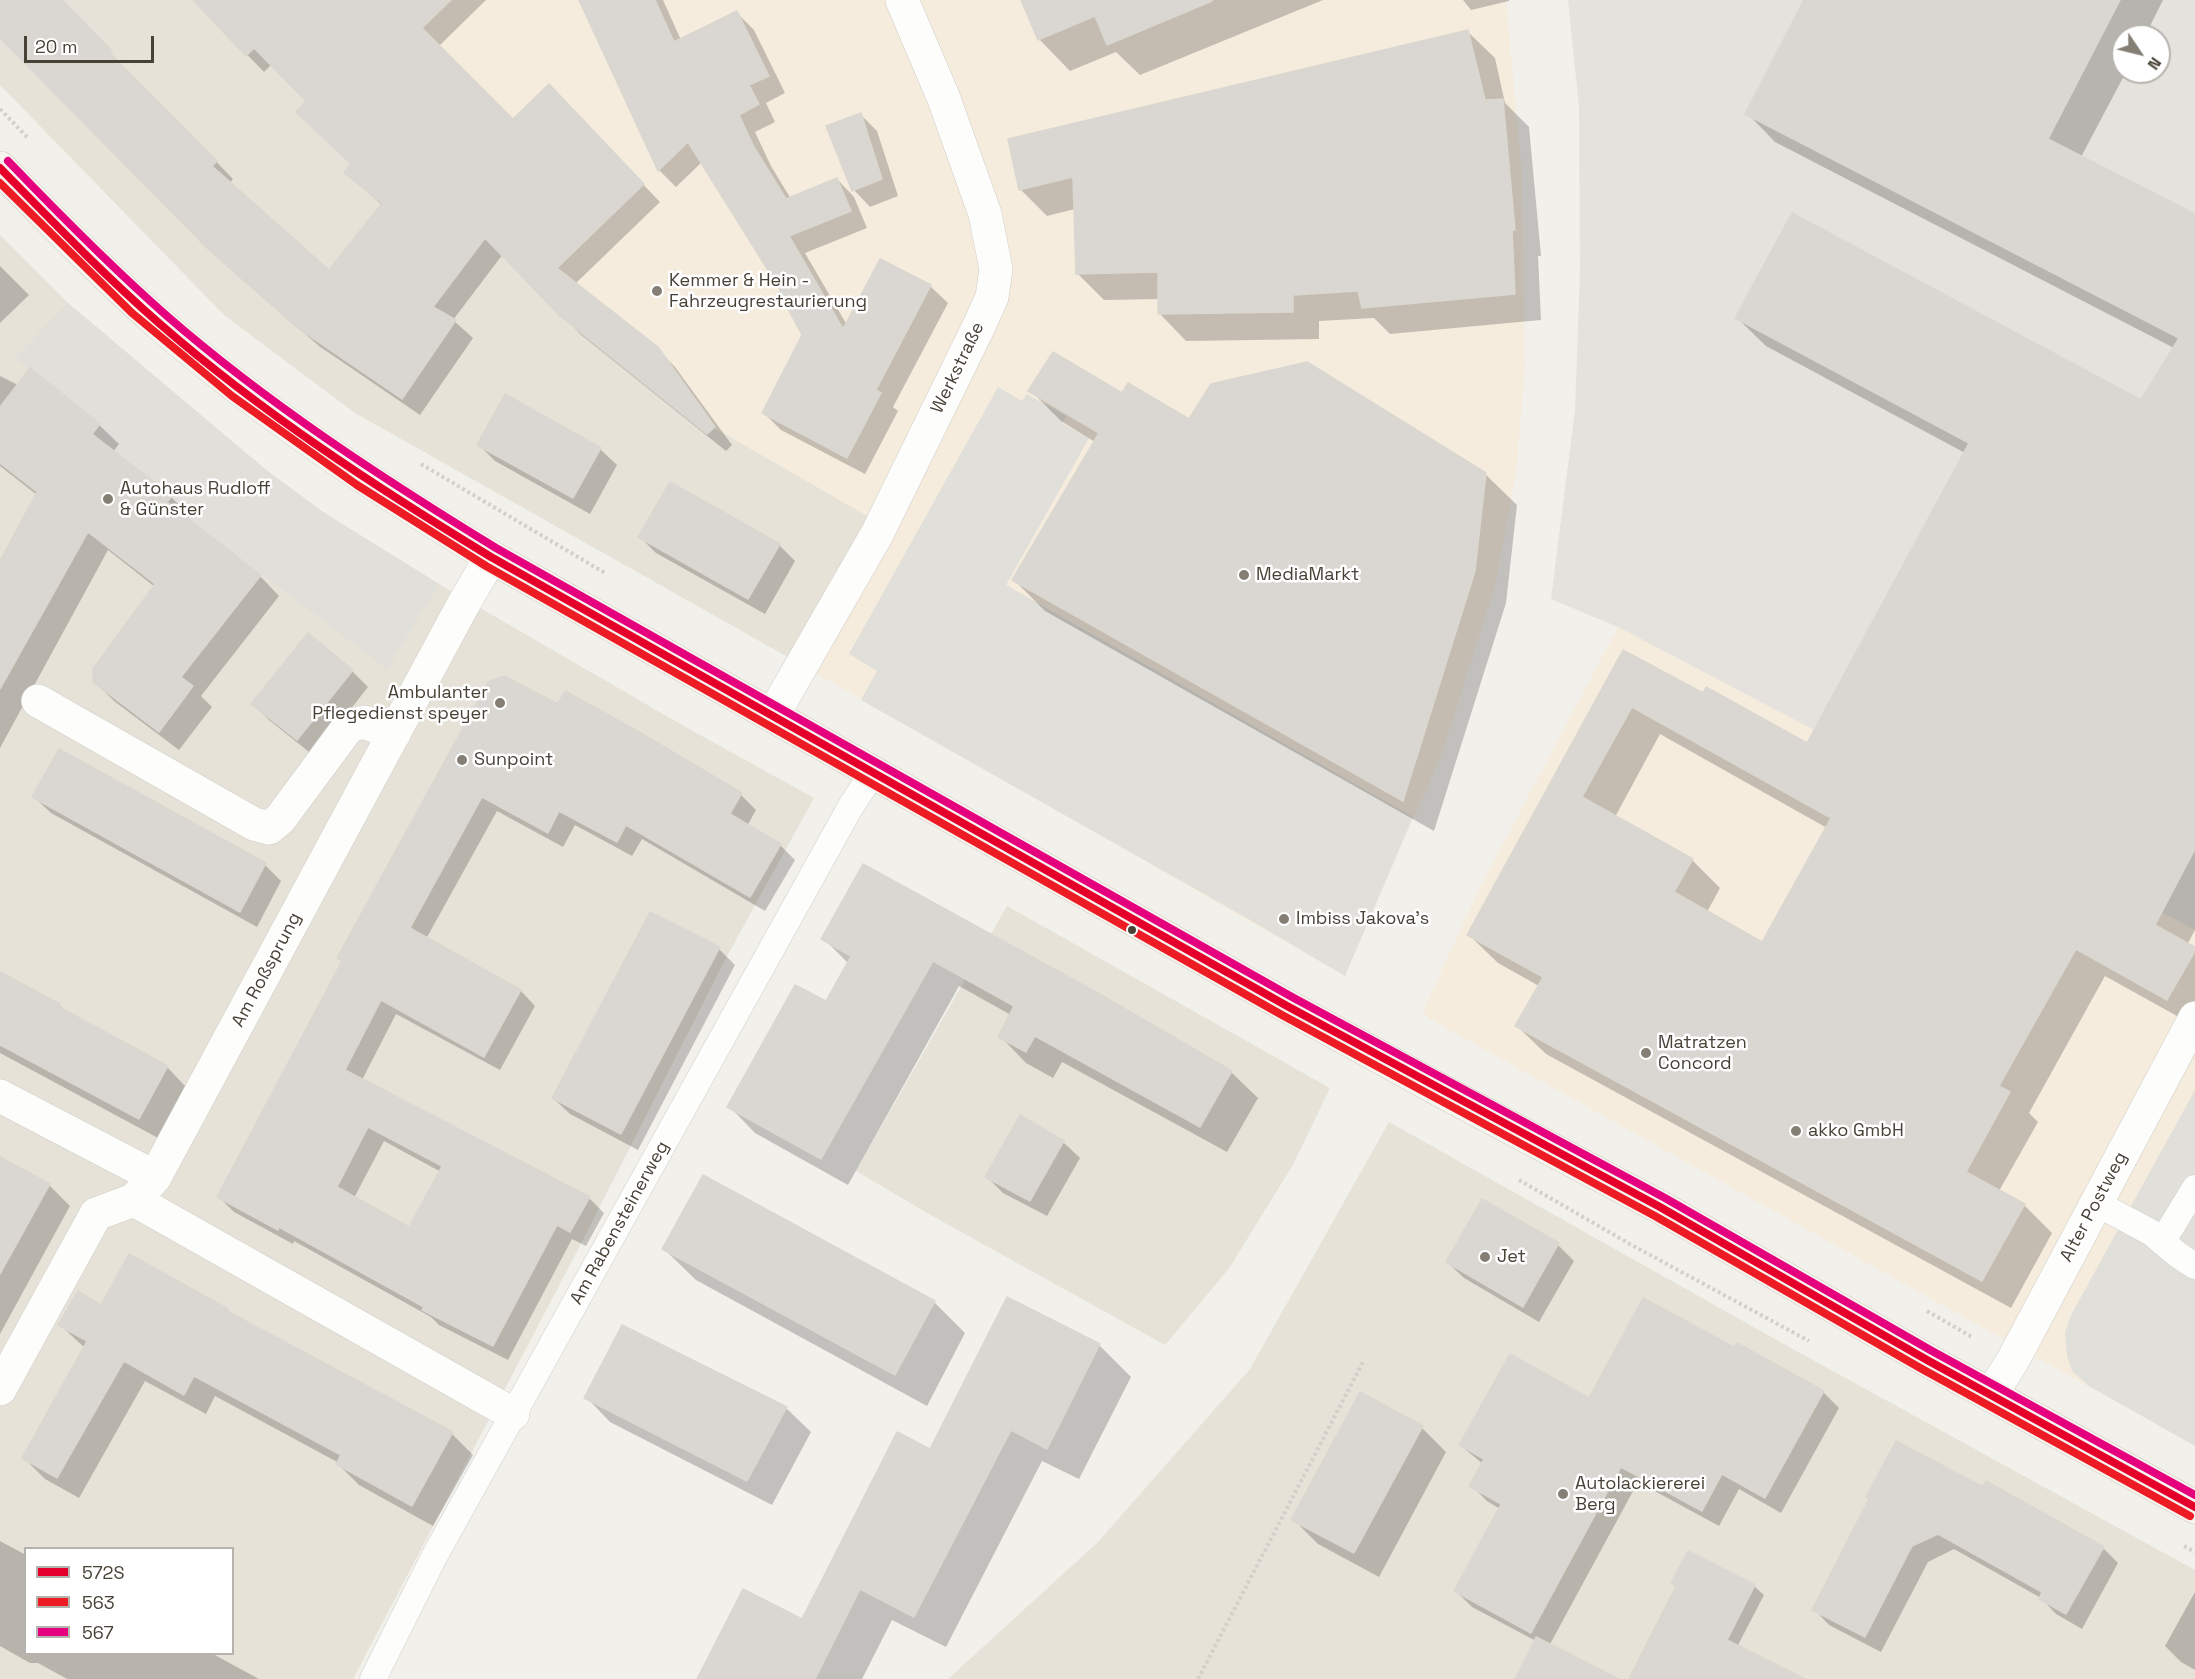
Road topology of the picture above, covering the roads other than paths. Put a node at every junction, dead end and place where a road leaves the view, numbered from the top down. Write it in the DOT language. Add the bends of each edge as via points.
graph roads {
  1 [pos="902,0"];
  2 [pos="0,168"];
  3 [pos="491,557"];
  4 [pos="38,700"];
  5 [pos="773,715"];
  6 [pos="394,734"];
  7 [pos="874,771"];
  8 [pos="2195,1018"];
  9 [pos="0,1096"];
  10 [pos="2195,1188"];
  11 [pos="144,1189"];
  12 [pos="2096,1203"];
  13 [pos="2162,1242"];
  14 [pos="2195,1266"];
  15 [pos="0,1389"];
  16 [pos="1991,1395"];
  17 [pos="513,1414"];
  18 [pos="2195,1507"];
  19 [pos="373,1679"];
  1 -- 5 [label="street, Werkstraße" via="944,99 985,214 996,268 995,284 892,504"];
  2 -- 3 [label="main road" via="106,274 229,381 307,440"];
  3 -- 5 [label="main road"];
  3 -- 6 [label="street, Am Roßsprung"];
  4 -- 6 [label="street" via="255,824 269,828 280,819 349,726 364,722"];
  5 -- 7 [label="main road"];
  6 -- 11 [label="street, Am Roßsprung"];
  7 -- 16 [label="main road" via="1287,1006 1660,1207"];
  7 -- 17 [label="lane, Am Rabensteinerweg"];
  8 -- 12 [label="street, Alter Postweg"];
  9 -- 11 [label="street"];
  10 -- 13 [label="lane"];
  11 -- 15 [label="street" via="96,1214"];
  11 -- 17 [label="street"];
  12 -- 13 [label="lane"];
  12 -- 16 [label="street, Alter Postweg"];
  13 -- 14 [label="lane"];
  16 -- 18 [label="main road"];
  17 -- 19 [label="lane, Am Rabensteinerweg" via="434,1557"];
}
